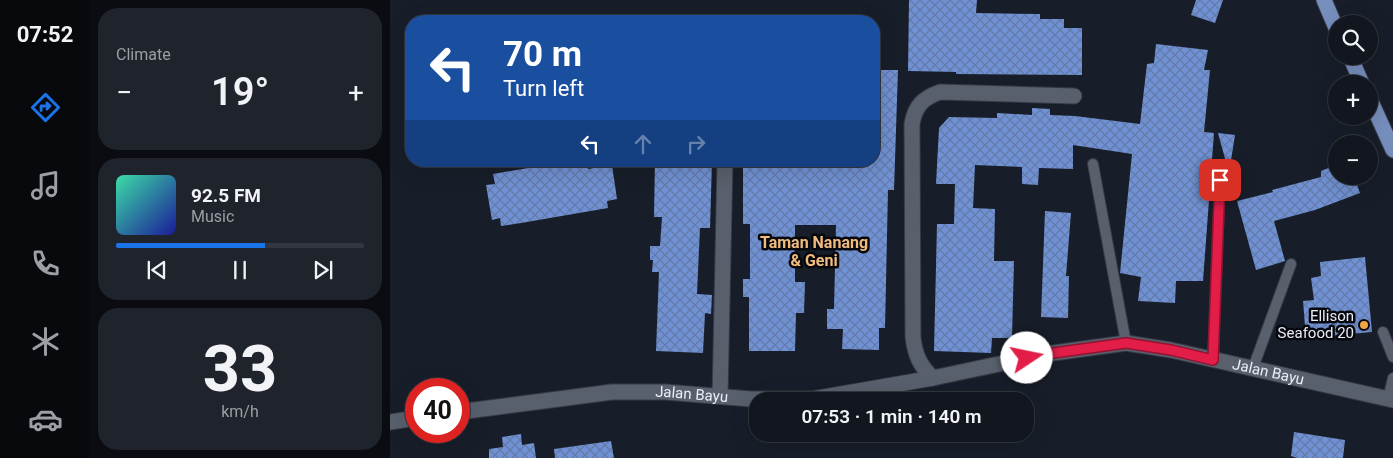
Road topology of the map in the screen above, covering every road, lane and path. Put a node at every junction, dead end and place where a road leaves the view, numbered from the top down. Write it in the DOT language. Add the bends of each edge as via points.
graph roads {
  1 [pos="1324,0"];
  2 [pos="1330,15"];
  3 [pos="1074,96"];
  4 [pos="1378,118"];
  5 [pos="1393,150"];
  6 [pos="1094,164"];
  7 [pos="725,167"];
  8 [pos="1220,180"];
  9 [pos="1291,264"];
  10 [pos="1383,332"];
  11 [pos="1126,343"];
  12 [pos="1393,357"];
  13 [pos="1213,360"];
  14 [pos="1253,368"];
  15 [pos="932,378"];
  16 [pos="1393,378"];
  17 [pos="720,396"];
  18 [pos="1391,400"];
  19 [pos="470,411"];
  20 [pos="405,420"];
  21 [pos="390,422"];
  1 -- 2 [label="main road"];
  3 -- 15 [label="street" via="940,92 920,102 914,112 913,337 918,362"];
  4 -- 5 [label="main road"];
  6 -- 11 [label="lane"];
  7 -- 17 [label="street"];
  8 -- 13 [label="lane"];
  9 -- 14 [label="lane"];
  10 -- 12 [label="lane"];
  11 -- 13 [label="street, Jalan Bayu"];
  11 -- 15 [label="street, Jalan Bayu" via="1046,354"];
  13 -- 14 [label="street, Jalan Bayu"];
  14 -- 18 [label="street, Jalan Bayu"];
  15 -- 17 [label="street, Jalan Bayu" via="812,399 751,400"];
  16 -- 18 [label="lane"];
  17 -- 19 [label="street, Jalan Bayu" via="612,392"];
  20 -- 21 [label="street"];
}
